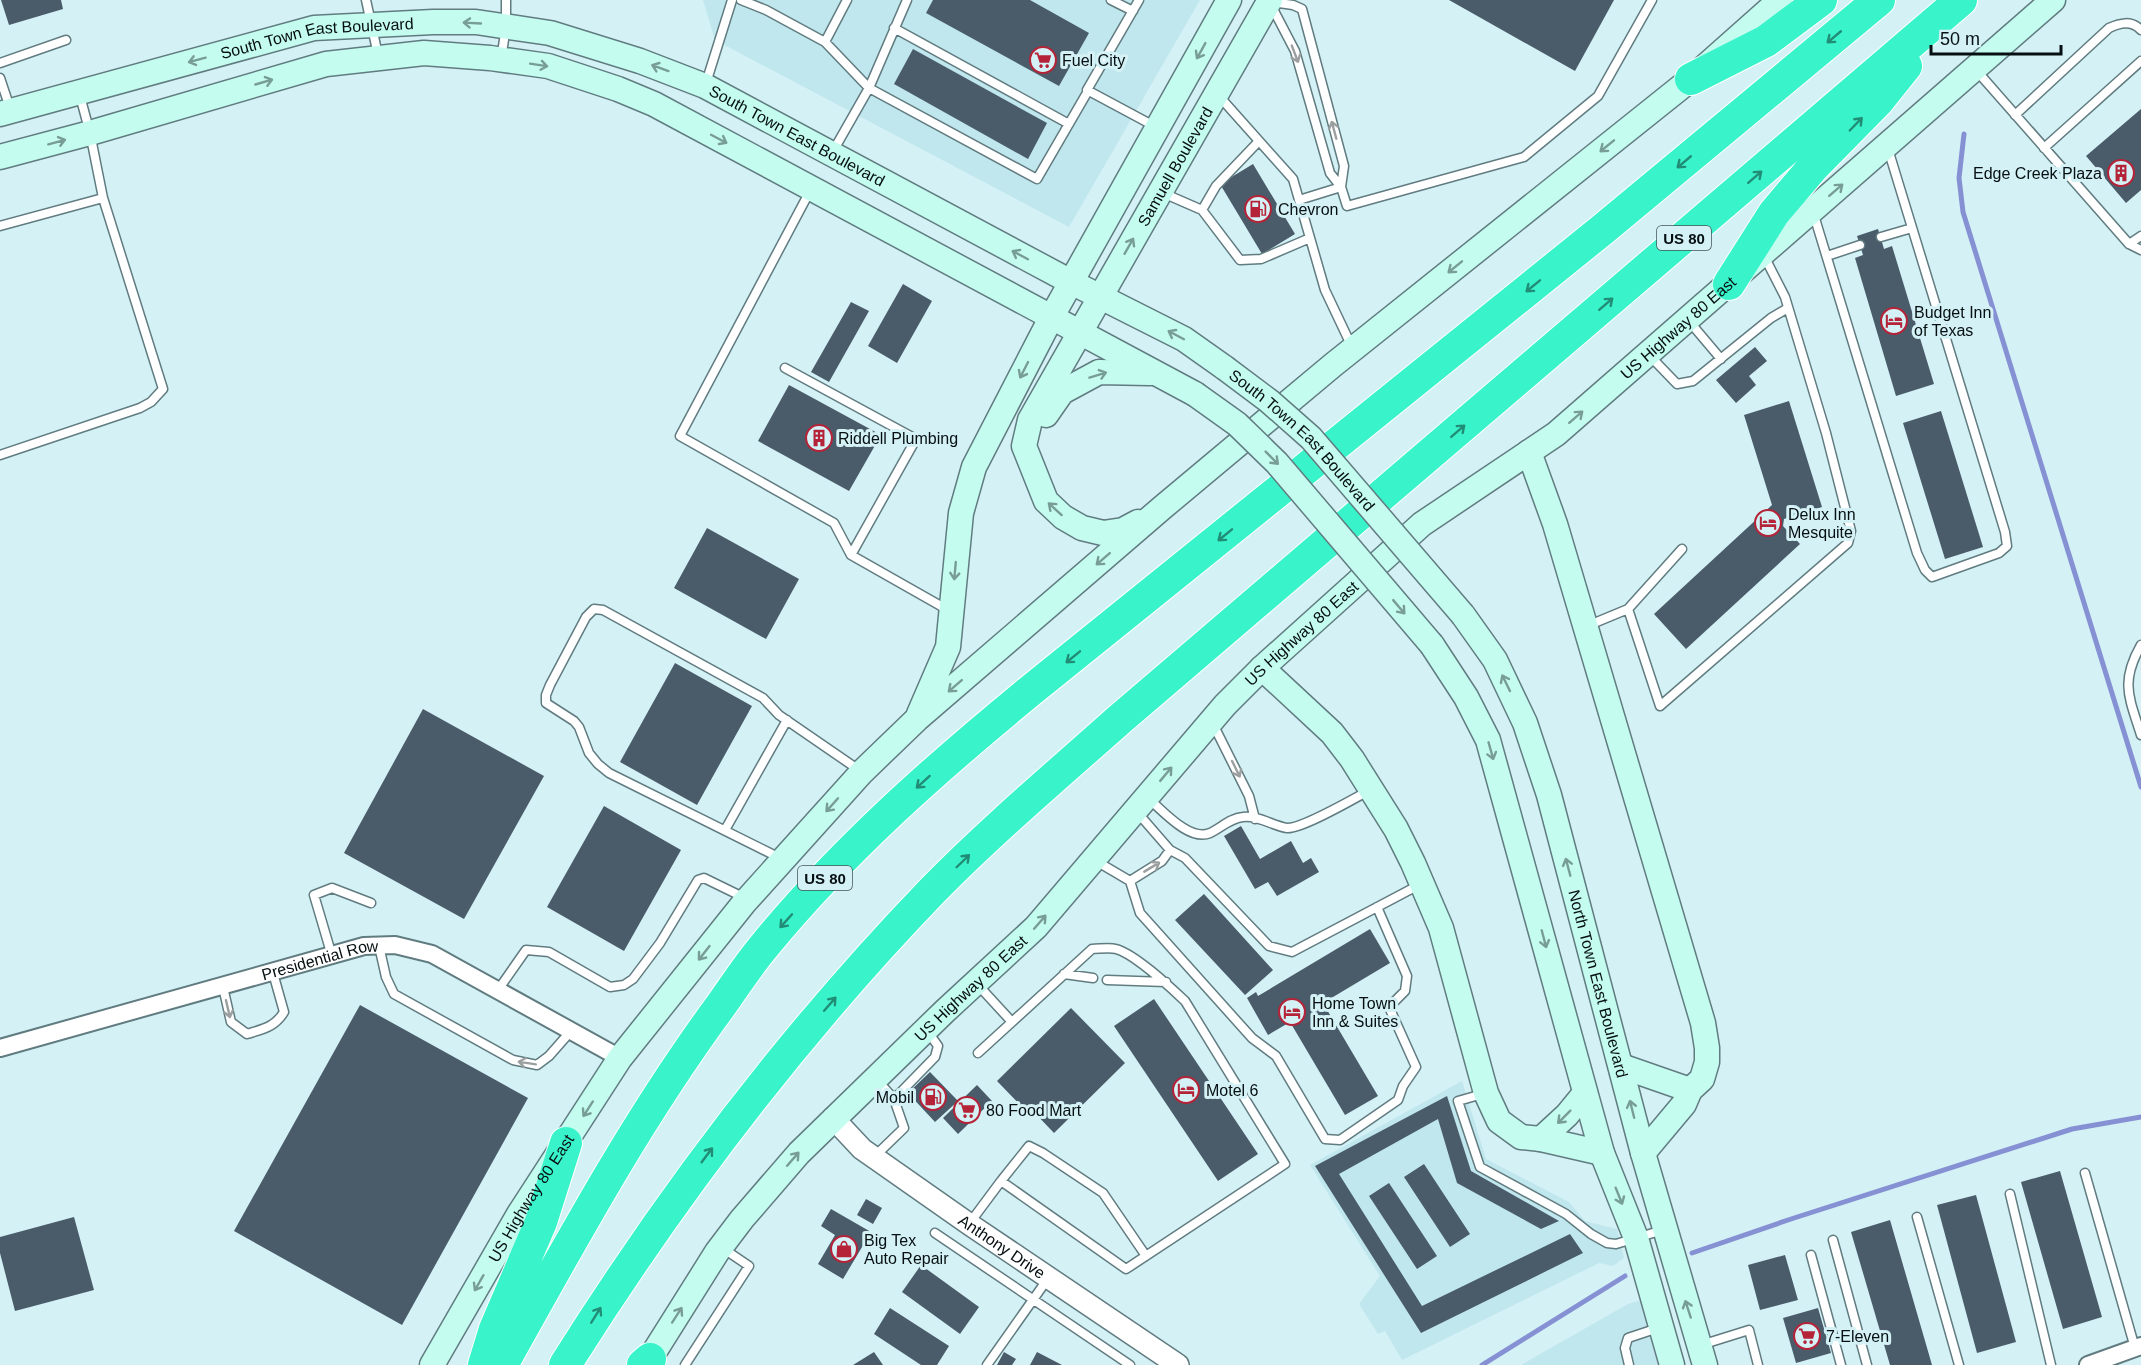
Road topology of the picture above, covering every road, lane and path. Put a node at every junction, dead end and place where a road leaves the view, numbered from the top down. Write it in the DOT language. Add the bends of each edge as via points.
graph roads {
  1 [pos="366,0"];
  2 [pos="506,0"];
  3 [pos="732,0"];
  4 [pos="741,0"];
  5 [pos="847,0"];
  6 [pos="906,0"];
  7 [pos="1111,0"];
  8 [pos="1139,0"];
  9 [pos="1229,0"];
  10 [pos="1268,0"];
  11 [pos="1652,0"];
  12 [pos="1780,0"];
  13 [pos="1821,0"];
  14 [pos="1879,0"];
  15 [pos="2054,0"];
  16 [pos="1957,3"];
  17 [pos="1133,11"];
  18 [pos="373,25"];
  19 [pos="506,27"];
  20 [pos="894,28"];
  21 [pos="2141,30"];
  22 [pos="66,40"];
  23 [pos="825,42"];
  24 [pos="379,58"];
  25 [pos="501,59"];
  26 [pos="2141,61"];
  27 [pos="0,63"];
  28 [pos="1974,68"];
  29 [pos="0,78"];
  30 [pos="1690,79"];
  31 [pos="705,86"];
  32 [pos="869,88"];
  33 [pos="1088,91"];
  34 [pos="79,92"];
  35 [pos="1217,93"];
  36 [pos="5,113"];
  37 [pos="2015,115"];
  38 [pos="1069,124"];
  39 [pos="1158,128"];
  40 [pos="90,133"];
  41 [pos="1259,141"];
  42 [pos="1887,146"];
  43 [pos="2044,148"];
  44 [pos="832,153"];
  45 [pos="0,157"];
  46 [pos="1341,187"];
  47 [pos="811,189"];
  48 [pos="1160,192"];
  49 [pos="103,198"];
  50 [pos="1299,200"];
  51 [pos="1202,210"];
  52 [pos="1813,210"];
  53 [pos="0,226"];
  54 [pos="1912,228"];
  55 [pos="2141,236"];
  56 [pos="1881,237"];
  57 [pos="1310,238"];
  58 [pos="1860,244"];
  59 [pos="2129,244"];
  60 [pos="2141,250"];
  61 [pos="1763,254"];
  62 [pos="1827,256"];
  63 [pos="1071,282"];
  64 [pos="1729,284"];
  65 [pos="1100,297"];
  66 [pos="1788,308"];
  67 [pos="1051,318"];
  68 [pos="1688,319"];
  69 [pos="1078,333"];
  70 [pos="1353,348"];
  71 [pos="1647,354"];
  72 [pos="1721,359"];
  73 [pos="785,368"];
  74 [pos="1157,373"];
  75 [pos="1529,452"];
  76 [pos="0,455"];
  77 [pos="1033,466"];
  78 [pos="1163,507"];
  79 [pos="1682,549"];
  80 [pos="851,555"];
  81 [pos="1628,609"];
  82 [pos="951,611"];
  83 [pos="1463,615"];
  84 [pos="1585,627"];
  85 [pos="2141,645"];
  86 [pos="1262,668"];
  87 [pos="917,719"];
  88 [pos="787,720"];
  89 [pos="1211,721"];
  90 [pos="2141,735"];
  91 [pos="862,772"];
  92 [pos="1371,789"];
  93 [pos="1142,804"];
  94 [pos="1255,819"];
  95 [pos="725,830"];
  96 [pos="1170,850"];
  97 [pos="1093,859"];
  98 [pos="782,860"];
  99 [pos="1130,880"];
  100 [pos="1422,884"];
  101 [pos="747,899"];
  102 [pos="371,903"];
  103 [pos="1377,907"];
  104 [pos="378,946"];
  105 [pos="332,956"];
  106 [pos="273,973"];
  107 [pos="1064,974"];
  108 [pos="1093,978"];
  109 [pos="1107,980"];
  110 [pos="976,982"];
  111 [pos="1166,982"];
  112 [pos="223,987"];
  113 [pos="498,990"];
  114 [pos="1012,1022"];
  115 [pos="926,1029"];
  116 [pos="572,1031"];
  117 [pos="0,1048"];
  118 [pos="978,1053"];
  119 [pos="620,1058"];
  120 [pos="1621,1066"];
  121 [pos="874,1078"];
  122 [pos="1690,1090"];
  123 [pos="1486,1093"];
  124 [pos="1586,1093"];
  125 [pos="894,1099"];
  126 [pos="833,1118"];
  127 [pos="1541,1139"];
  128 [pos="566,1143"];
  129 [pos="1602,1153"];
  130 [pos="1642,1153"];
  131 [pos="874,1158"];
  132 [pos="2085,1173"];
  133 [pos="1001,1181"];
  134 [pos="2010,1194"];
  135 [pos="1917,1217"];
  136 [pos="969,1224"];
  137 [pos="1664,1230"];
  138 [pos="935,1233"];
  139 [pos="1636,1238"];
  140 [pos="1833,1240"];
  141 [pos="721,1247"];
  142 [pos="1811,1255"];
  143 [pos="1146,1256"];
  144 [pos="1049,1277"];
  145 [pos="1033,1300"];
  146 [pos="1661,1327"];
  147 [pos="2138,1347"];
  148 [pos="1703,1355"];
  149 [pos="647,1363"];
  150 [pos="2095,1364"];
  151 [pos="432,1365"];
  152 [pos="484,1365"];
  153 [pos="502,1365"];
  154 [pos="565,1365"];
  155 [pos="685,1365"];
  156 [pos="987,1365"];
  157 [pos="1130,1365"];
  158 [pos="1178,1365"];
  159 [pos="1629,1365"];
  160 [pos="1672,1365"];
  161 [pos="1758,1365"];
  162 [pos="1841,1365"];
  163 [pos="1867,1365"];
  164 [pos="1959,1365"];
  165 [pos="2051,1365"];
  1 -- 18 [label="lane"];
  2 -- 19 [label="lane"];
  3 -- 31 [label="lane"];
  4 -- 23 [label="lane"];
  5 -- 23 [label="lane"];
  6 -- 20 [label="lane"];
  7 -- 17 [label="lane"];
  8 -- 17 [label="lane"];
  9 -- 39 [label="main road, Samuell Boulevard, one-way"];
  10 -- 35 [label="main road, Samuell Boulevard"];
  10 -- 46 [label="lane, one-way" via="1295,51 1330,173"];
  46 -- 10 [label="lane, one-way" via="1344,166 1302,9"];
  11 -- 46 [label="lane" via="1598,96 1524,158 1347,206"];
  12 -- 30 [label="main road, US Highway 80 East"];
  13 -- 30 [label="highway" via="1766,41"];
  14 -- 153 [label="highway, US 80, one-way" via="1602,230 957,751 888,813 764,946 685,1054 584,1217"];
  15 -- 28 [label="main road, US Highway 80 East"];
  64 -- 16 [label="highway, one-way" via="1774,213 1878,101"];
  154 -- 16 [label="highway, US 80, one-way" via="614,1287 725,1131 785,1055 933,890 1120,719"];
  17 -- 33 [label="lane"];
  19 -- 18 [label="main road, South Town East Boulevard, one-way" via="476,22"];
  18 -- 24 [label="lane"];
  18 -- 34 [label="main road, South Town East Boulevard, one-way" via="314,28"];
  19 -- 25 [label="lane"];
  31 -- 19 [label="main road, South Town East Boulevard, one-way" via="584,43"];
  20 -- 32 [label="lane"];
  20 -- 38 [label="lane"];
  21 -- 37 [label="lane" via="2122,22 2109,28"];
  22 -- 27 [label="lane"];
  23 -- 32 [label="lane"];
  24 -- 25 [label="main road, South Town East Boulevard" via="424,53"];
  40 -- 24 [label="main road, South Town East Boulevard, one-way" via="326,64"];
  25 -- 47 [label="main road, South Town East Boulevard, one-way" via="548,66 654,104"];
  26 -- 43 [label="lane"];
  28 -- 37 [label="lane"];
  28 -- 42 [label="main road, US Highway 80 East"];
  29 -- 36 [label="lane"];
  30 -- 70 [label="main road, US Highway 80 East, one-way"];
  31 -- 44 [label="main road, South Town East Boulevard"];
  32 -- 38 [label="lane" via="1037,179"];
  32 -- 44 [label="lane"];
  33 -- 38 [label="lane"];
  33 -- 39 [label="lane"];
  34 -- 36 [label="main road, South Town East Boulevard"];
  34 -- 40 [label="lane"];
  35 -- 41 [label="lane"];
  35 -- 48 [label="main road, Samuell Boulevard"];
  37 -- 43 [label="lane"];
  39 -- 63 [label="main road, Samuell Boulevard"];
  45 -- 40 [label="main road, South Town East Boulevard, one-way"];
  40 -- 49 [label="lane"];
  41 -- 50 [label="lane" via="1293,179"];
  41 -- 51 [label="lane" via="1215,186"];
  52 -- 42 [label="main road, US Highway 80 East, one-way"];
  42 -- 54 [label="lane"];
  43 -- 59 [label="lane"];
  44 -- 47 [label="main road"];
  63 -- 44 [label="main road, South Town East Boulevard, one-way"];
  46 -- 50 [label="lane"];
  47 -- 67 [label="main road, South Town East Boulevard"];
  47 -- 80 [label="lane" via="680,436 834,523"];
  48 -- 51 [label="lane"];
  65 -- 48 [label="main road, Samuell Boulevard, one-way"];
  49 -- 53 [label="lane"];
  49 -- 76 [label="lane" via="163,389 140,408"];
  50 -- 57 [label="lane"];
  51 -- 57 [label="lane" via="1240,261 1261,259"];
  52 -- 61 [label="main road, US Highway 80 East"];
  52 -- 62 [label="lane"];
  54 -- 56 [label="lane"];
  54 -- 62 [label="lane" via="2006,532 2007,546 1999,553 1932,577 1917,553"];
  55 -- 59 [label="lane"];
  57 -- 70 [label="lane" via="1324,290"];
  58 -- 62 [label="lane"];
  59 -- 60 [label="lane"];
  61 -- 64 [label="main road, US Highway 80 East"];
  61 -- 66 [label="lane"];
  63 -- 65 [label="main road, South Town East Boulevard"];
  63 -- 67 [label="main road, Samuell Boulevard"];
  64 -- 68 [label="main road, US Highway 80 East"];
  65 -- 69 [label="main road, Samuell Boulevard"];
  83 -- 65 [label="main road, South Town East Boulevard, one-way, bridge" via="1311,438 1269,400 1184,339"];
  66 -- 72 [label="lane"];
  66 -- 81 [label="lane" via="1826,433 1851,531 1848,543 1660,706"];
  67 -- 69 [label="main road, South Town East Boulevard"];
  67 -- 82 [label="main road, Samuell Boulevard, one-way" via="974,467 961,513"];
  68 -- 71 [label="main road, US Highway 80 East"];
  68 -- 72 [label="lane"];
  69 -- 74 [label="main road, South Town East Boulevard"];
  69 -- 77 [label="main road, Samuell Boulevard" via="1030,420 1024,446"];
  70 -- 78 [label="main road, US Highway 80 East"];
  71 -- 72 [label="lane" via="1677,384 1693,381"];
  75 -- 71 [label="main road, US Highway 80 East, one-way" via="1556,434"];
  73 -- 80 [label="lane" via="916,439"];
  77 -- 74 [label="main road, one-way" via="1041,423 1062,392 1099,372"];
  74 -- 124 [label="main road, South Town East Boulevard, one-way, bridge" via="1196,394 1237,424 1277,463 1432,645 1466,697 1488,740"];
  75 -- 84 [label="main road"];
  75 -- 86 [label="main road, US Highway 80 East" via="1422,524"];
  78 -- 77 [label="main road, Samuell Boulevard, one-way" via="1123,530 1104,533 1082,528 1046,501"];
  78 -- 87 [label="main road, US Highway 80 East, one-way"];
  79 -- 81 [label="lane"];
  80 -- 82 [label="lane"];
  81 -- 84 [label="lane"];
  82 -- 87 [label="main road, Samuell Boulevard" via="948,646"];
  120 -- 83 [label="main road, North Town East Boulevard, one-way" via="1549,795 1525,723 1495,660"];
  84 -- 122 [label="main road" via="1703,1023 1707,1062 1702,1079"];
  85 -- 90 [label="lane" via="2127,678"];
  86 -- 89 [label="main road, US Highway 80 East"];
  86 -- 92 [label="main road" via="1332,733"];
  87 -- 91 [label="main road, US Highway 80 East"];
  88 -- 91 [label="lane"];
  88 -- 95 [label="lane"];
  88 -- 95 [label="lane" via="763,698 603,610 594,609 586,617 550,685 546,703 574,721 589,753 603,768"];
  93 -- 89 [label="main road, US Highway 80 East, one-way"];
  89 -- 94 [label="lane, one-way" via="1249,796"];
  91 -- 98 [label="main road, US Highway 80 East, one-way"];
  92 -- 94 [label="lane" via="1293,828"];
  92 -- 100 [label="main road" via="1396,829"];
  93 -- 94 [label="lane" via="1194,834 1208,834 1244,816"];
  93 -- 96 [label="lane"];
  93 -- 97 [label="main road, US Highway 80 East"];
  95 -- 98 [label="lane"];
  99 -- 96 [label="lane, one-way" via="1162,861"];
  96 -- 103 [label="lane" via="1185,858 1269,946 1292,952"];
  97 -- 99 [label="lane"];
  110 -- 97 [label="main road, US Highway 80 East, one-way" via="1036,927"];
  98 -- 101 [label="main road, US Highway 80 East"];
  99 -- 103 [label="lane" via="1140,913 1252,1038 1276,1056 1325,1139 1340,1140 1398,1100 1416,1067 1389,1007 1405,991 1407,976"];
  100 -- 103 [label="lane"];
  100 -- 123 [label="main road" via="1441,928"];
  101 -- 113 [label="lane" via="704,878 698,880 660,943 624,985 610,987 549,952 526,950"];
  101 -- 119 [label="main road, US Highway 80 East, one-way"];
  102 -- 105 [label="lane" via="332,888 314,895"];
  104 -- 105 [label="street, Presidential Row"];
  104 -- 113 [label="street, Presidential Row" via="395,945 432,954"];
  116 -- 104 [label="lane, one-way" via="537,1065 513,1060 394,994"];
  105 -- 106 [label="street, Presidential Row"];
  106 -- 112 [label="street, Presidential Row"];
  112 -- 106 [label="lane, one-way" via="231,1022 247,1034 271,1027 284,1012"];
  107 -- 108 [label="lane"];
  107 -- 111 [label="lane" via="1092,949 1116,949"];
  107 -- 114 [label="lane"];
  109 -- 111 [label="lane"];
  110 -- 114 [label="lane"];
  110 -- 115 [label="main road, US Highway 80 East"];
  111 -- 143 [label="lane" via="1185,1001 1285,1164"];
  112 -- 117 [label="street, Presidential Row"];
  113 -- 116 [label="street, Presidential Row"];
  114 -- 118 [label="lane"];
  115 -- 121 [label="main road, US Highway 80 East"];
  115 -- 125 [label="lane" via="938,1046 935,1057"];
  116 -- 119 [label="street, Presidential Row"];
  119 -- 128 [label="main road, US Highway 80 East, one-way"];
  120 -- 122 [label="main road"];
  130 -- 120 [label="main road, North Town East Boulevard, one-way"];
  121 -- 125 [label="lane"];
  121 -- 126 [label="main road, US Highway 80 East"];
  122 -- 130 [label="main road" via="1684,1104"];
  123 -- 127 [label="main road" via="1499,1121 1521,1137"];
  123 -- 139 [label="lane" via="1458,1101 1480,1167 1566,1214 1607,1244"];
  124 -- 127 [label="main road, one-way"];
  124 -- 129 [label="main road"];
  125 -- 131 [label="lane" via="904,1128"];
  126 -- 131 [label="street, Anthony Drive"];
  141 -- 126 [label="main road, US Highway 80 East, one-way"];
  127 -- 129 [label="main road"];
  128 -- 151 [label="main road, US Highway 80 East, one-way" via="519,1214"];
  128 -- 152 [label="highway" via="542,1222 495,1329"];
  129 -- 139 [label="main road, one-way"];
  130 -- 137 [label="main road, North Town East Boulevard"];
  131 -- 136 [label="street, Anthony Drive"];
  132 -- 147 [label="lane"];
  133 -- 136 [label="lane"];
  133 -- 143 [label="lane" via="1126,1269"];
  133 -- 143 [label="lane" via="1029,1146 1043,1153 1103,1193"];
  134 -- 165 [label="lane"];
  135 -- 164 [label="lane"];
  136 -- 144 [label="street, Anthony Drive"];
  137 -- 139 [label="lane"];
  148 -- 137 [label="main road, North Town East Boulevard, one-way"];
  138 -- 145 [label="lane"];
  139 -- 146 [label="main road"];
  140 -- 163 [label="lane"];
  149 -- 141 [label="main road, US Highway 80 East, one-way"];
  141 -- 155 [label="lane" via="749,1266"];
  142 -- 162 [label="lane"];
  144 -- 145 [label="lane"];
  144 -- 158 [label="street, Anthony Drive"];
  145 -- 156 [label="lane"];
  145 -- 157 [label="lane"];
  146 -- 159 [label="lane" via="1628,1338 1625,1348"];
  146 -- 160 [label="main road"];
  147 -- 150 [label="street"];
  148 -- 161 [label="lane" via="1749,1330"];
}
